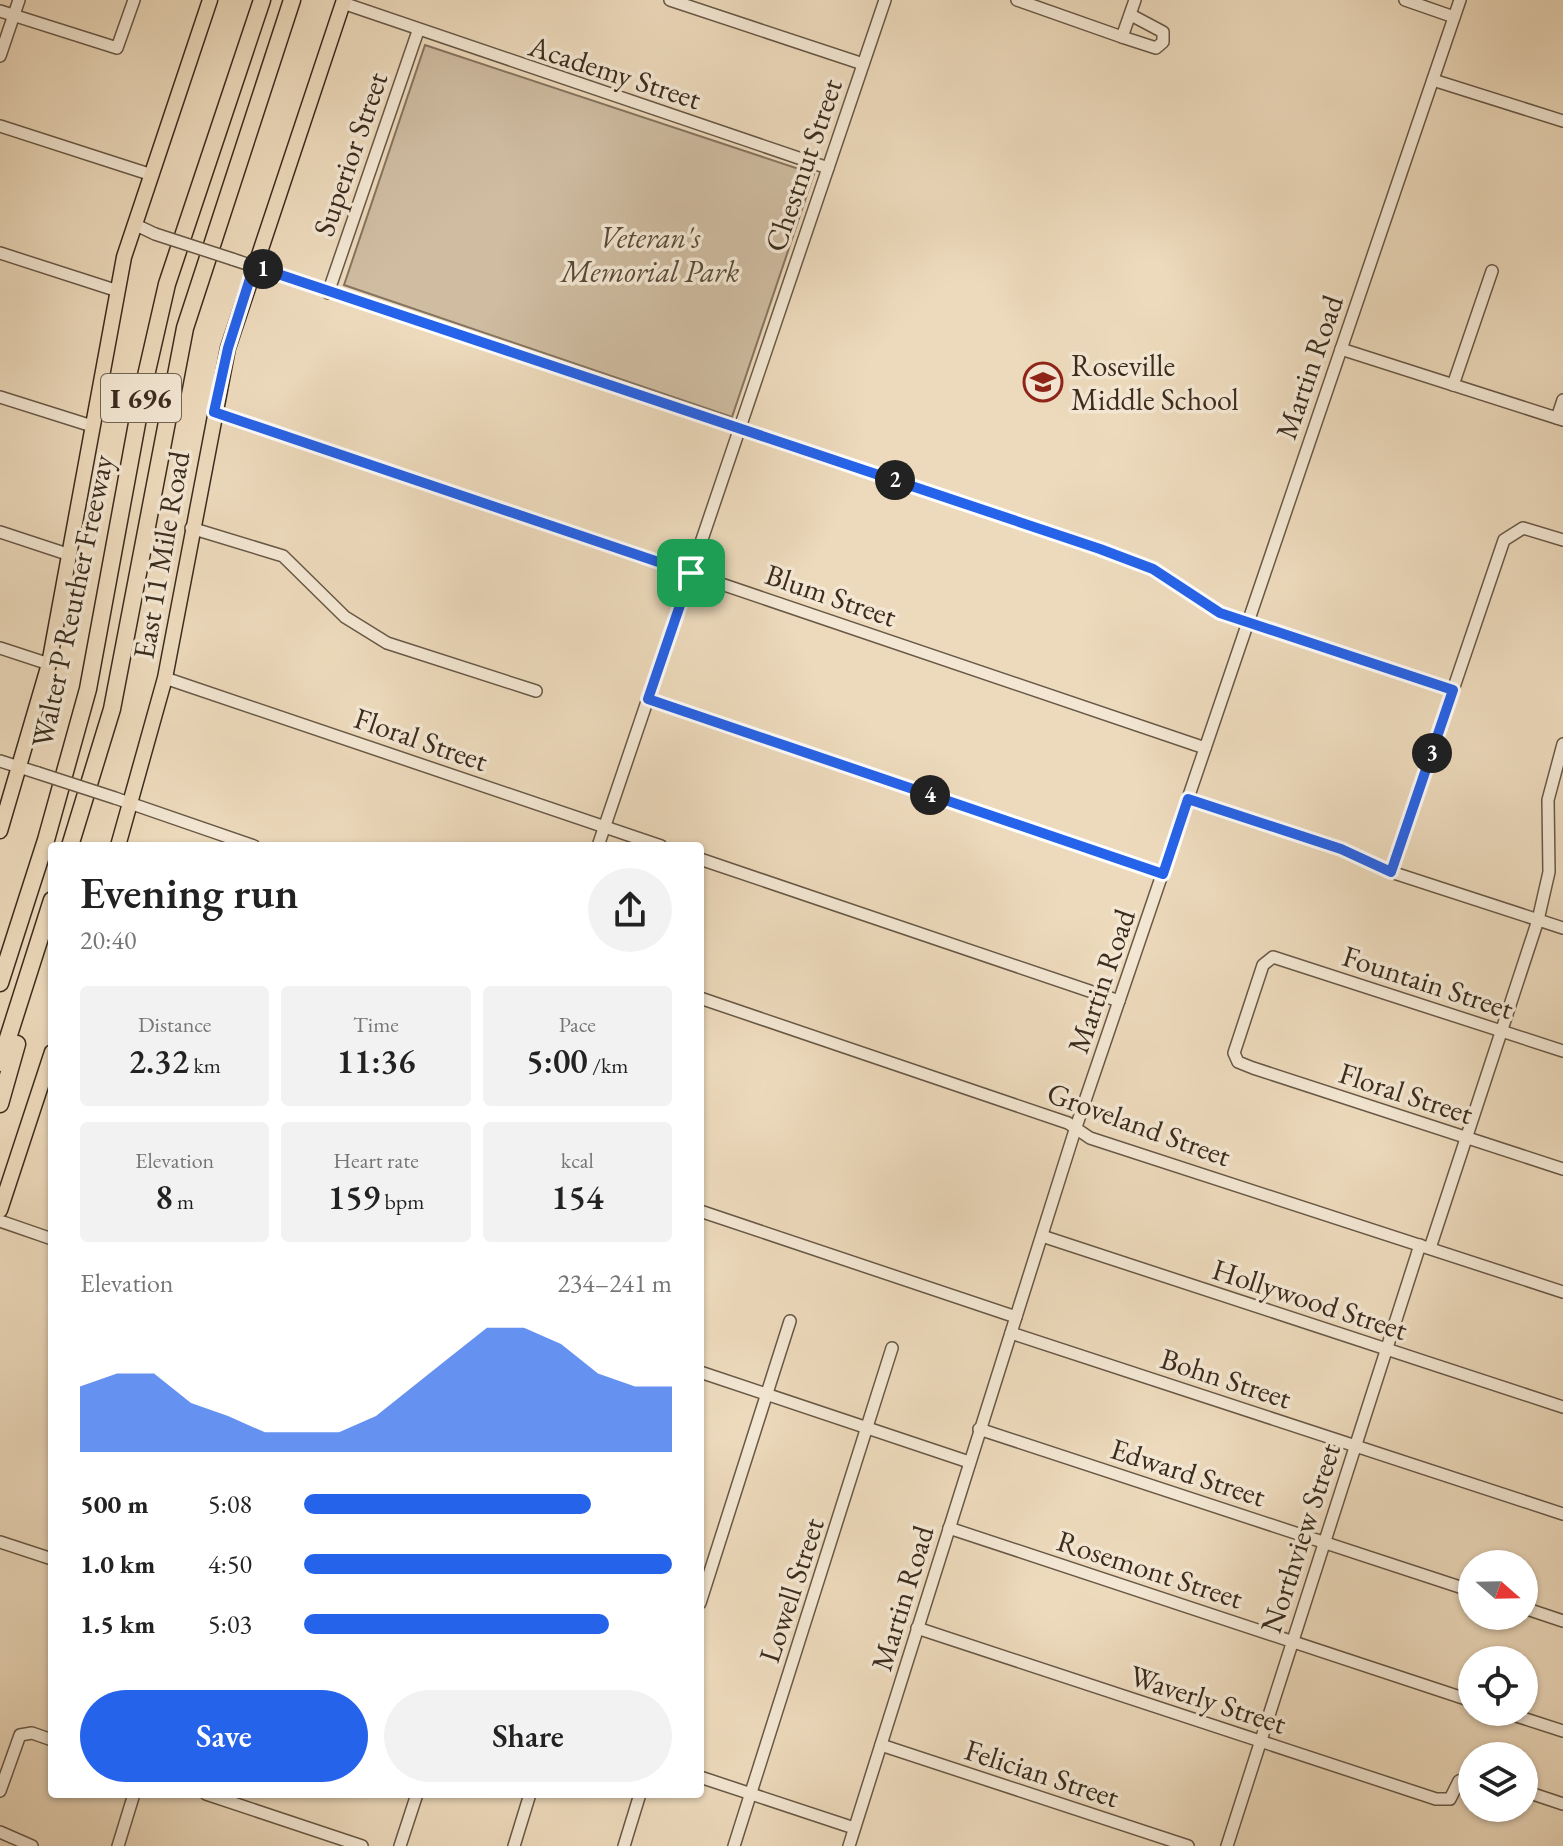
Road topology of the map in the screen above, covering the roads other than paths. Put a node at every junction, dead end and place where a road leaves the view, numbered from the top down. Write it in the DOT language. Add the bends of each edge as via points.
graph roads {
  1 [pos="19,0"];
  2 [pos="134,0"];
  3 [pos="210,0"];
  4 [pos="262,0"];
  5 [pos="292,0"];
  6 [pos="670,0"];
  7 [pos="885,0"];
  8 [pos="1017,0"];
  9 [pos="1135,0"];
  10 [pos="1405,0"];
  11 [pos="1460,0"];
  12 [pos="343,2"];
  13 [pos="0,11"];
  14 [pos="1131,15"];
  15 [pos="14,16"];
  16 [pos="1454,17"];
  17 [pos="418,31"];
  18 [pos="1122,37"];
  19 [pos="0,56"];
  20 [pos="863,64"];
  21 [pos="1433,80"];
  22 [pos="1563,121"];
  23 [pos="0,126"];
  24 [pos="828,168"];
  25 [pos="152,175"];
  26 [pos="134,224"];
  27 [pos="0,253"];
  28 [pos="254,266"];
  29 [pos="1492,271"];
  30 [pos="118,291"];
  31 [pos="328,293"];
  32 [pos="1341,349"];
  33 [pos="1453,385"];
  34 [pos="0,397"];
  35 [pos="1563,400"];
  36 [pos="214,412"];
  37 [pos="1560,419"];
  38 [pos="92,426"];
  39 [pos="739,431"];
  40 [pos="191,528"];
  41 [pos="0,532"];
  42 [pos="1563,540"];
  43 [pos="70,555"];
  44 [pos="691,573"];
  45 [pos="1248,623"];
  46 [pos="0,648"];
  47 [pos="49,664"];
  48 [pos="165,678"];
  49 [pos="1453,690"];
  50 [pos="536,691"];
  51 [pos="648,699"];
  52 [pos="1563,744"];
  53 [pos="1205,748"];
  54 [pos="0,761"];
  55 [pos="20,767"];
  56 [pos="1188,799"];
  57 [pos="55,805"];
  58 [pos="132,805"];
  59 [pos="604,827"];
  60 [pos="0,831"];
  61 [pos="71,842"];
  62 [pos="119,842"];
  63 [pos="242,842"];
  64 [pos="599,842"];
  65 [pos="649,842"];
  66 [pos="704,860"];
  67 [pos="1391,872"];
  68 [pos="1163,874"];
  69 [pos="48,913"];
  70 [pos="1538,920"];
  71 [pos="1563,928"];
  72 [pos="0,949"];
  73 [pos="35,955"];
  74 [pos="0,983"];
  75 [pos="704,999"];
  76 [pos="1119,1001"];
  77 [pos="1501,1031"];
  78 [pos="1563,1051"];
  79 [pos="1236,1059"];
  80 [pos="0,1063"];
  81 [pos="48,1064"];
  82 [pos="0,1104"];
  83 [pos="1075,1130"];
  84 [pos="1466,1138"];
  85 [pos="1563,1169"];
  86 [pos="0,1210"];
  87 [pos="704,1212"];
  88 [pos="0,1221"];
  89 [pos="1042,1236"];
  90 [pos="48,1238"];
  91 [pos="1425,1247"];
  92 [pos="1563,1292"];
  93 [pos="1016,1317"];
  94 [pos="790,1321"];
  95 [pos="1011,1333"];
  96 [pos="892,1348"];
  97 [pos="1386,1349"];
  98 [pos="704,1373"];
  99 [pos="766,1394"];
  100 [pos="1563,1407"];
  101 [pos="979,1429"];
  102 [pos="867,1430"];
  103 [pos="1355,1445"];
  104 [pos="969,1462"];
  105 [pos="1563,1514"];
  106 [pos="949,1528"];
  107 [pos="0,1542"];
  108 [pos="1324,1542"];
  109 [pos="48,1558"];
  110 [pos="704,1558"];
  111 [pos="713,1561"];
  112 [pos="1458,1586"];
  113 [pos="704,1590"];
  114 [pos="1538,1613"];
  115 [pos="1563,1621"];
  116 [pos="917,1628"];
  117 [pos="1292,1642"];
  118 [pos="1458,1696"];
  119 [pos="1538,1723"];
  120 [pos="1563,1731"];
  121 [pos="48,1739"];
  122 [pos="1260,1742"];
  123 [pos="881,1745"];
  124 [pos="704,1778"];
  125 [pos="1458,1783"];
  126 [pos="0,1791"];
  127 [pos="751,1794"];
  128 [pos="1538,1796"];
  129 [pos="133,1798"];
  130 [pos="218,1798"];
  131 [pos="416,1798"];
  132 [pos="529,1798"];
  133 [pos="639,1798"];
  134 [pos="1563,1804"];
  135 [pos="854,1828"];
  136 [pos="0,1832"];
  137 [pos="32,1846"];
  138 [pos="118,1846"];
  139 [pos="362,1846"];
  140 [pos="400,1846"];
  141 [pos="514,1846"];
  142 [pos="624,1846"];
  143 [pos="734,1846"];
  144 [pos="849,1846"];
  145 [pos="1188,1846"];
  146 [pos="1227,1846"];
  1 -- 15 [label="street"];
  2 -- 15 [label="street" via="117,48"];
  3 -- 25 [label="main road"];
  4 -- 57 [label="highway, Walter P Reuther Freeway / I 696" via="167,284 94,660"];
  5 -- 61 [label="highway, Walter P Reuther Freeway / I 696" via="185,328 112,709"];
  6 -- 20 [label="street"];
  7 -- 20 [label="street, Chestnut Street"];
  8 -- 18 [label="street"];
  9 -- 14 [label="street"];
  10 -- 16 [label="street"];
  11 -- 16 [label="street, Martin Road"];
  12 -- 17 [label="street, Academy Street"];
  12 -- 28 [label="main road, East 11 Mile Road"];
  13 -- 15 [label="street"];
  14 -- 18 [label="street"];
  14 -- 18 [label="street" via="1157,26 1163,42 1156,48"];
  15 -- 19 [label="street"];
  16 -- 21 [label="street, Martin Road"];
  17 -- 24 [label="street, Academy Street"];
  17 -- 31 [label="street, Superior Street"];
  20 -- 24 [label="street, Chestnut Street"];
  21 -- 22 [label="street"];
  21 -- 32 [label="street, Martin Road"];
  23 -- 25 [label="street"];
  24 -- 39 [label="street, Chestnut Street"];
  25 -- 26 [label="main road"];
  26 -- 28 [label="street, bridge"];
  26 -- 30 [label="main road"];
  27 -- 30 [label="street"];
  28 -- 31 [label="street"];
  28 -- 36 [label="main road, East 11 Mile Road"];
  29 -- 33 [label="street"];
  30 -- 38 [label="main road"];
  31 -- 39 [label="street"];
  32 -- 33 [label="street"];
  32 -- 45 [label="street, Martin Road"];
  33 -- 37 [label="street"];
  34 -- 38 [label="street"];
  35 -- 37 [label="street"];
  36 -- 40 [label="main road, East 11 Mile Road"];
  36 -- 44 [label="street, Blum Street"];
  38 -- 43 [label="main road"];
  39 -- 44 [label="street, Chestnut Street"];
  39 -- 45 [label="street" via="1153,569 1220,613"];
  40 -- 48 [label="main road, East 11 Mile Road"];
  40 -- 50 [label="street" via="283,556 345,617 387,643"];
  41 -- 43 [label="street"];
  42 -- 49 [label="street" via="1529,529 1515,530 1504,540"];
  43 -- 47 [label="main road"];
  44 -- 51 [label="street, Chestnut Street"];
  44 -- 53 [label="street, Blum Street"];
  45 -- 49 [label="street"];
  45 -- 53 [label="street, Martin Road"];
  46 -- 47 [label="street"];
  47 -- 55 [label="main road"];
  48 -- 58 [label="main road, East 11 Mile Road"];
  48 -- 59 [label="street, Floral Street"];
  49 -- 67 [label="street"];
  51 -- 59 [label="street, Chestnut Street"];
  51 -- 68 [label="street"];
  52 -- 70 [label="street, Northview Street" via="1548,800 1549,872"];
  53 -- 56 [label="street, Martin Road"];
  54 -- 55 [label="street"];
  55 -- 58 [label="street, bridge"];
  55 -- 60 [label="main road"];
  56 -- 67 [label="street" via="1341,849"];
  56 -- 68 [label="street, Martin Road"];
  57 -- 72 [label="highway" via="36,836"];
  57 -- 74 [label="highway, Walter P Reuther Freeway / I 696"];
  58 -- 62 [label="main road, East 11 Mile Road"];
  58 -- 63 [label="street"];
  59 -- 64 [label="street, Chestnut Street"];
  59 -- 65 [label="street, Floral Street"];
  66 -- 76 [label="street"];
  67 -- 70 [label="street"];
  68 -- 76 [label="street, Martin Road"];
  69 -- 73 [label="highway"];
  70 -- 71 [label="street"];
  70 -- 77 [label="street, Northview Street"];
  73 -- 80 [label="highway"];
  73 -- 82 [label="highway"];
  75 -- 83 [label="street, Groveland Street" via="1068,1123"];
  76 -- 83 [label="street, Martin Road"];
  77 -- 78 [label="street, Fountain Street"];
  77 -- 79 [label="street, Fountain Street" via="1269,958 1235,1048"];
  77 -- 84 [label="street, Northview Street"];
  79 -- 84 [label="street, Floral Street"];
  81 -- 86 [label="main road"];
  83 -- 89 [label="street, Martin Road"];
  83 -- 91 [label="street, Groveland Street"];
  84 -- 85 [label="street, Floral Street"];
  84 -- 91 [label="street, Northview Street"];
  87 -- 93 [label="street"];
  88 -- 90 [label="street"];
  89 -- 93 [label="street, Martin Road"];
  89 -- 97 [label="street, Hollywood Street"];
  91 -- 92 [label="street, Groveland Street"];
  91 -- 97 [label="street, Northview Street"];
  93 -- 95 [label="street, Martin Road"];
  94 -- 99 [label="street"];
  95 -- 101 [label="street, Martin Road"];
  95 -- 103 [label="street, Bohn Street"];
  96 -- 102 [label="street, Lowell Street"];
  97 -- 100 [label="street, Hollywood Street"];
  97 -- 103 [label="street, Northview Street"];
  98 -- 99 [label="street"];
  99 -- 102 [label="street"];
  99 -- 111 [label="street"];
  101 -- 104 [label="street, Martin Road"];
  101 -- 108 [label="street, Edward Street"];
  102 -- 104 [label="street"];
  102 -- 127 [label="street, Lowell Street"];
  103 -- 105 [label="street, Bohn Street"];
  103 -- 108 [label="street, Northview Street"];
  104 -- 106 [label="street, Martin Road"];
  106 -- 116 [label="street, Martin Road"];
  106 -- 117 [label="street, Rosemont Street"];
  107 -- 109 [label="street"];
  108 -- 112 [label="street, Edward Street"];
  108 -- 117 [label="street, Northview Street"];
  110 -- 111 [label="street"];
  111 -- 113 [label="street"];
  114 -- 115 [label="street"];
  116 -- 122 [label="street, Waverly Street"];
  116 -- 123 [label="street, Martin Road"];
  117 -- 118 [label="street, Rosemont Street"];
  117 -- 122 [label="street, Northview Street"];
  119 -- 120 [label="street"];
  121 -- 126 [label="street" via="24,1733"];
  122 -- 125 [label="street, Waverly Street" via="1441,1801 1450,1799"];
  122 -- 146 [label="street, Northview Street"];
  123 -- 135 [label="street, Martin Road"];
  123 -- 145 [label="street, Felician Street"];
  124 -- 127 [label="street"];
  127 -- 135 [label="street"];
  127 -- 143 [label="street, Lowell Street"];
  128 -- 134 [label="street"];
  129 -- 138 [label="street"];
  130 -- 139 [label="street"];
  131 -- 140 [label="street"];
  132 -- 141 [label="street"];
  133 -- 142 [label="street"];
  135 -- 144 [label="street, Martin Road"];
  136 -- 137 [label="street"];
}
